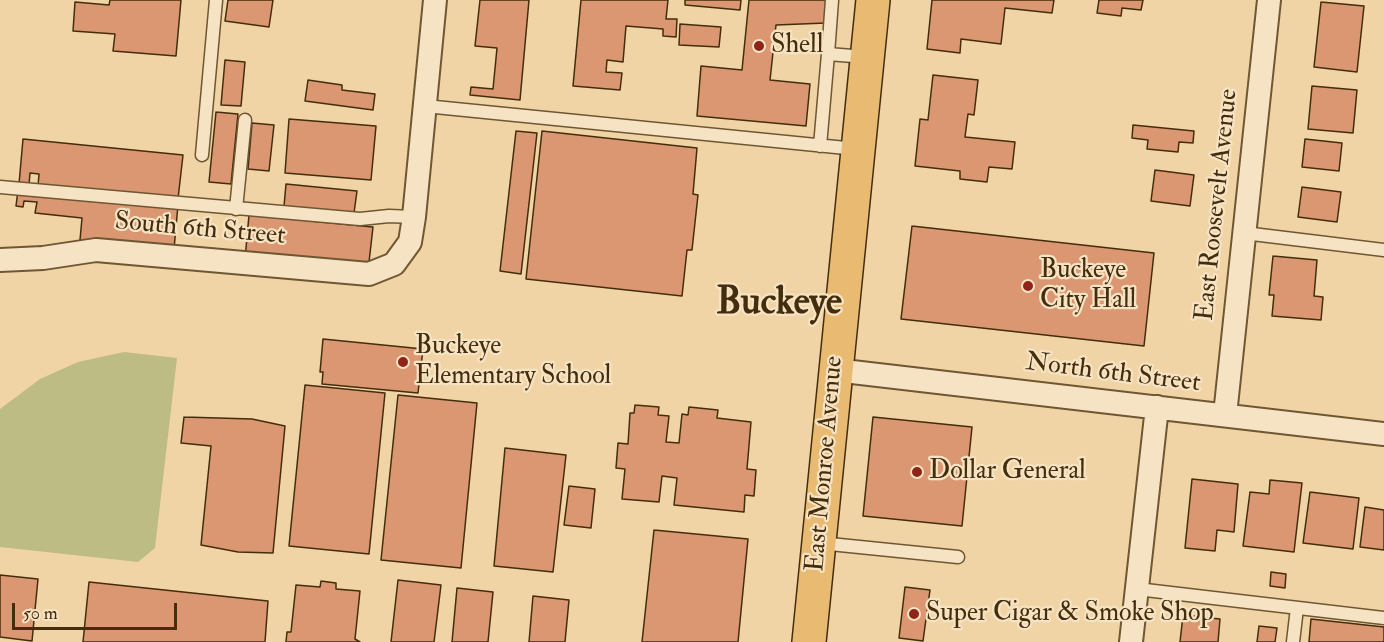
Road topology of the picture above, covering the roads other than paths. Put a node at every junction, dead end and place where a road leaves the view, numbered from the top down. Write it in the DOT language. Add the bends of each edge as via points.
graph roads {
  1 [pos="216,0"];
  2 [pos="435,0"];
  3 [pos="832,0"];
  4 [pos="873,0"];
  5 [pos="1269,0"];
  6 [pos="828,54"];
  7 [pos="867,57"];
  8 [pos="424,106"];
  9 [pos="245,120"];
  10 [pos="820,146"];
  11 [pos="857,149"];
  12 [pos="202,155"];
  13 [pos="0,187"];
  14 [pos="236,209"];
  15 [pos="414,217"];
  16 [pos="1244,233"];
  17 [pos="1384,250"];
  18 [pos="0,260"];
  19 [pos="835,370"];
  20 [pos="1156,407"];
  21 [pos="1225,415"];
  22 [pos="1384,434"];
  23 [pos="819,543"];
  24 [pos="958,557"];
  25 [pos="1137,589"];
  26 [pos="1297,608"];
  27 [pos="1384,618"];
  28 [pos="809,642"];
  29 [pos="1131,642"];
  30 [pos="1293,642"];
  1 -- 12 [label="lane"];
  2 -- 8 [label="street"];
  3 -- 6 [label="lane"];
  4 -- 7 [label="main road, East Monroe Avenue"];
  5 -- 16 [label="street, East Roosevelt Avenue"];
  6 -- 7 [label="lane"];
  6 -- 10 [label="lane"];
  7 -- 11 [label="main road, East Monroe Avenue"];
  8 -- 10 [label="lane"];
  8 -- 15 [label="street"];
  9 -- 14 [label="lane"];
  10 -- 11 [label="lane"];
  11 -- 19 [label="main road, East Monroe Avenue"];
  13 -- 14 [label="lane"];
  14 -- 15 [label="lane" via="360,219"];
  15 -- 18 [label="street, South 6th Street" via="410,242 394,264 369,274 96,250"];
  16 -- 17 [label="lane"];
  16 -- 21 [label="street, East Roosevelt Avenue"];
  19 -- 20 [label="street, North 6th Street"];
  19 -- 23 [label="main road, East Monroe Avenue"];
  20 -- 21 [label="street, North 6th Street"];
  20 -- 25 [label="street"];
  21 -- 22 [label="street, North 6th Street"];
  23 -- 24 [label="lane"];
  23 -- 28 [label="main road, East Monroe Avenue"];
  25 -- 26 [label="lane"];
  25 -- 29 [label="street"];
  26 -- 27 [label="lane"];
  26 -- 30 [label="lane"];
}
